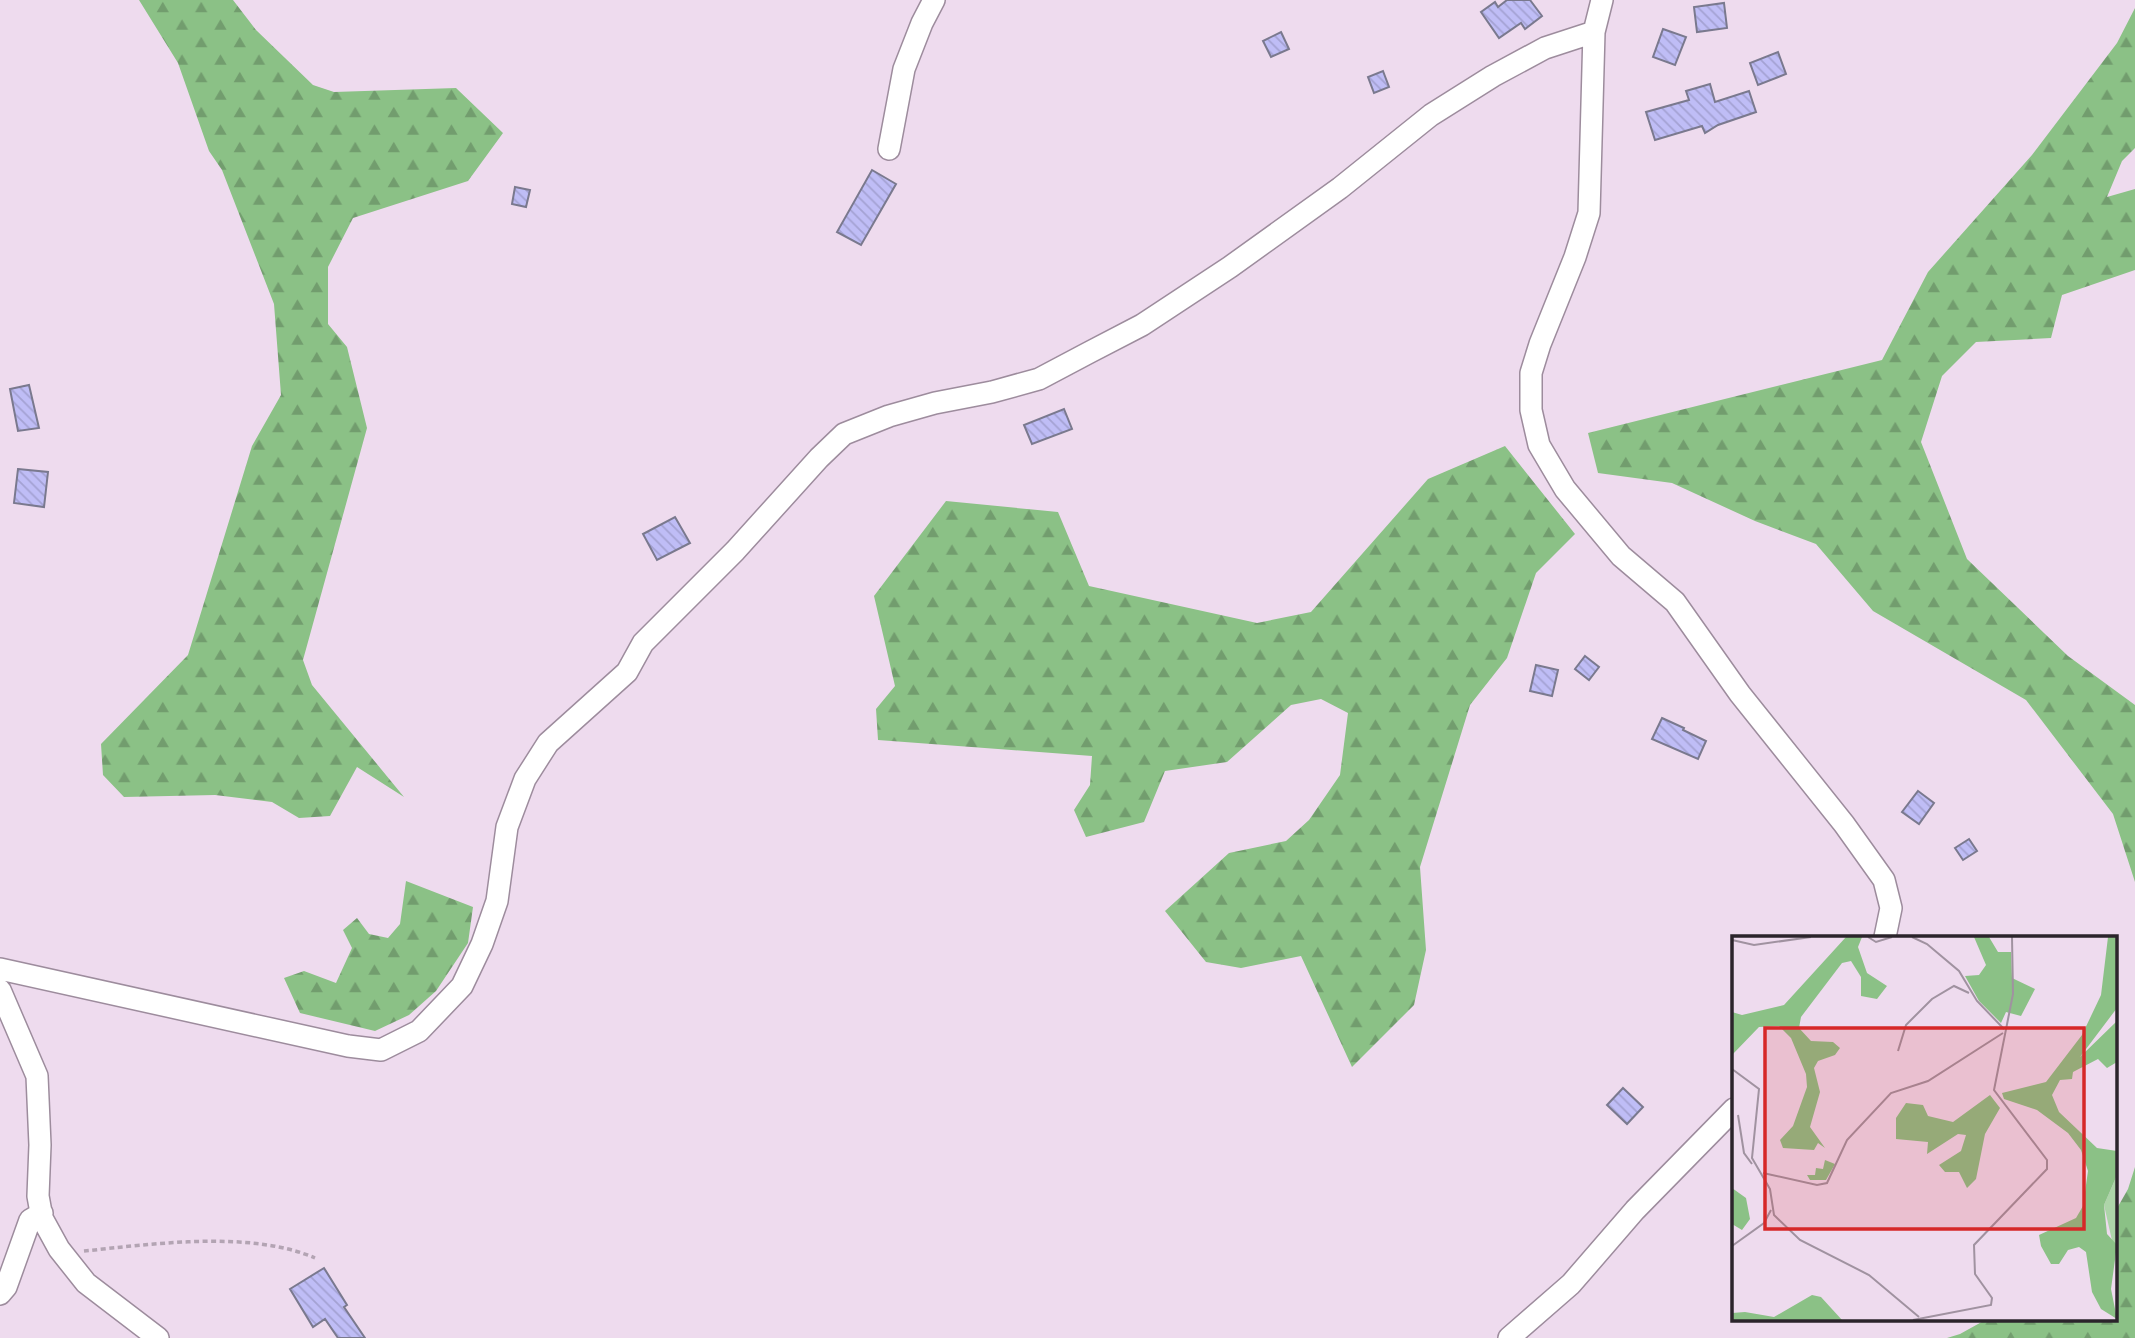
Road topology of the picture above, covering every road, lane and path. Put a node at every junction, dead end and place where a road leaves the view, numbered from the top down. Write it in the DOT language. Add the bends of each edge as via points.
graph roads {
  1 [pos="934,0"];
  2 [pos="1601,1"];
  3 [pos="1594,32"];
  4 [pos="889,149"];
  5 [pos="1885,936"];
  6 [pos="0,969"];
  7 [pos="0,990"];
  8 [pos="1732,1111"];
  9 [pos="42,1213"];
  10 [pos="66,1257"];
  11 [pos="315,1258"];
  12 [pos="0,1294"];
  13 [pos="158,1338"];
  14 [pos="1509,1338"];
  1 -- 4 [label="street" via="904,69"];
  2 -- 3 [label="street"];
  3 -- 5 [label="street" via="1589,214 1531,373 1531,410 1539,444 1565,489 1621,556 1675,602 1884,880 1891,908"];
  3 -- 6 [label="street" via="1545,48 1431,115 1339,188 1142,325 1039,379 935,403 844,434 643,643 627,672 548,743 525,779 508,827 497,901 482,944 462,986 419,1031 381,1050 348,1046"];
  7 -- 9 [label="street" via="37,1076"];
  8 -- 14 [label="street" via="1635,1210 1571,1284"];
  9 -- 10 [label="street"];
  9 -- 12 [label="street" via="30,1220"];
  10 -- 11 [label="path" via="81,1251 197,1241 269,1245"];
  10 -- 13 [label="street" via="86,1283"];
}
